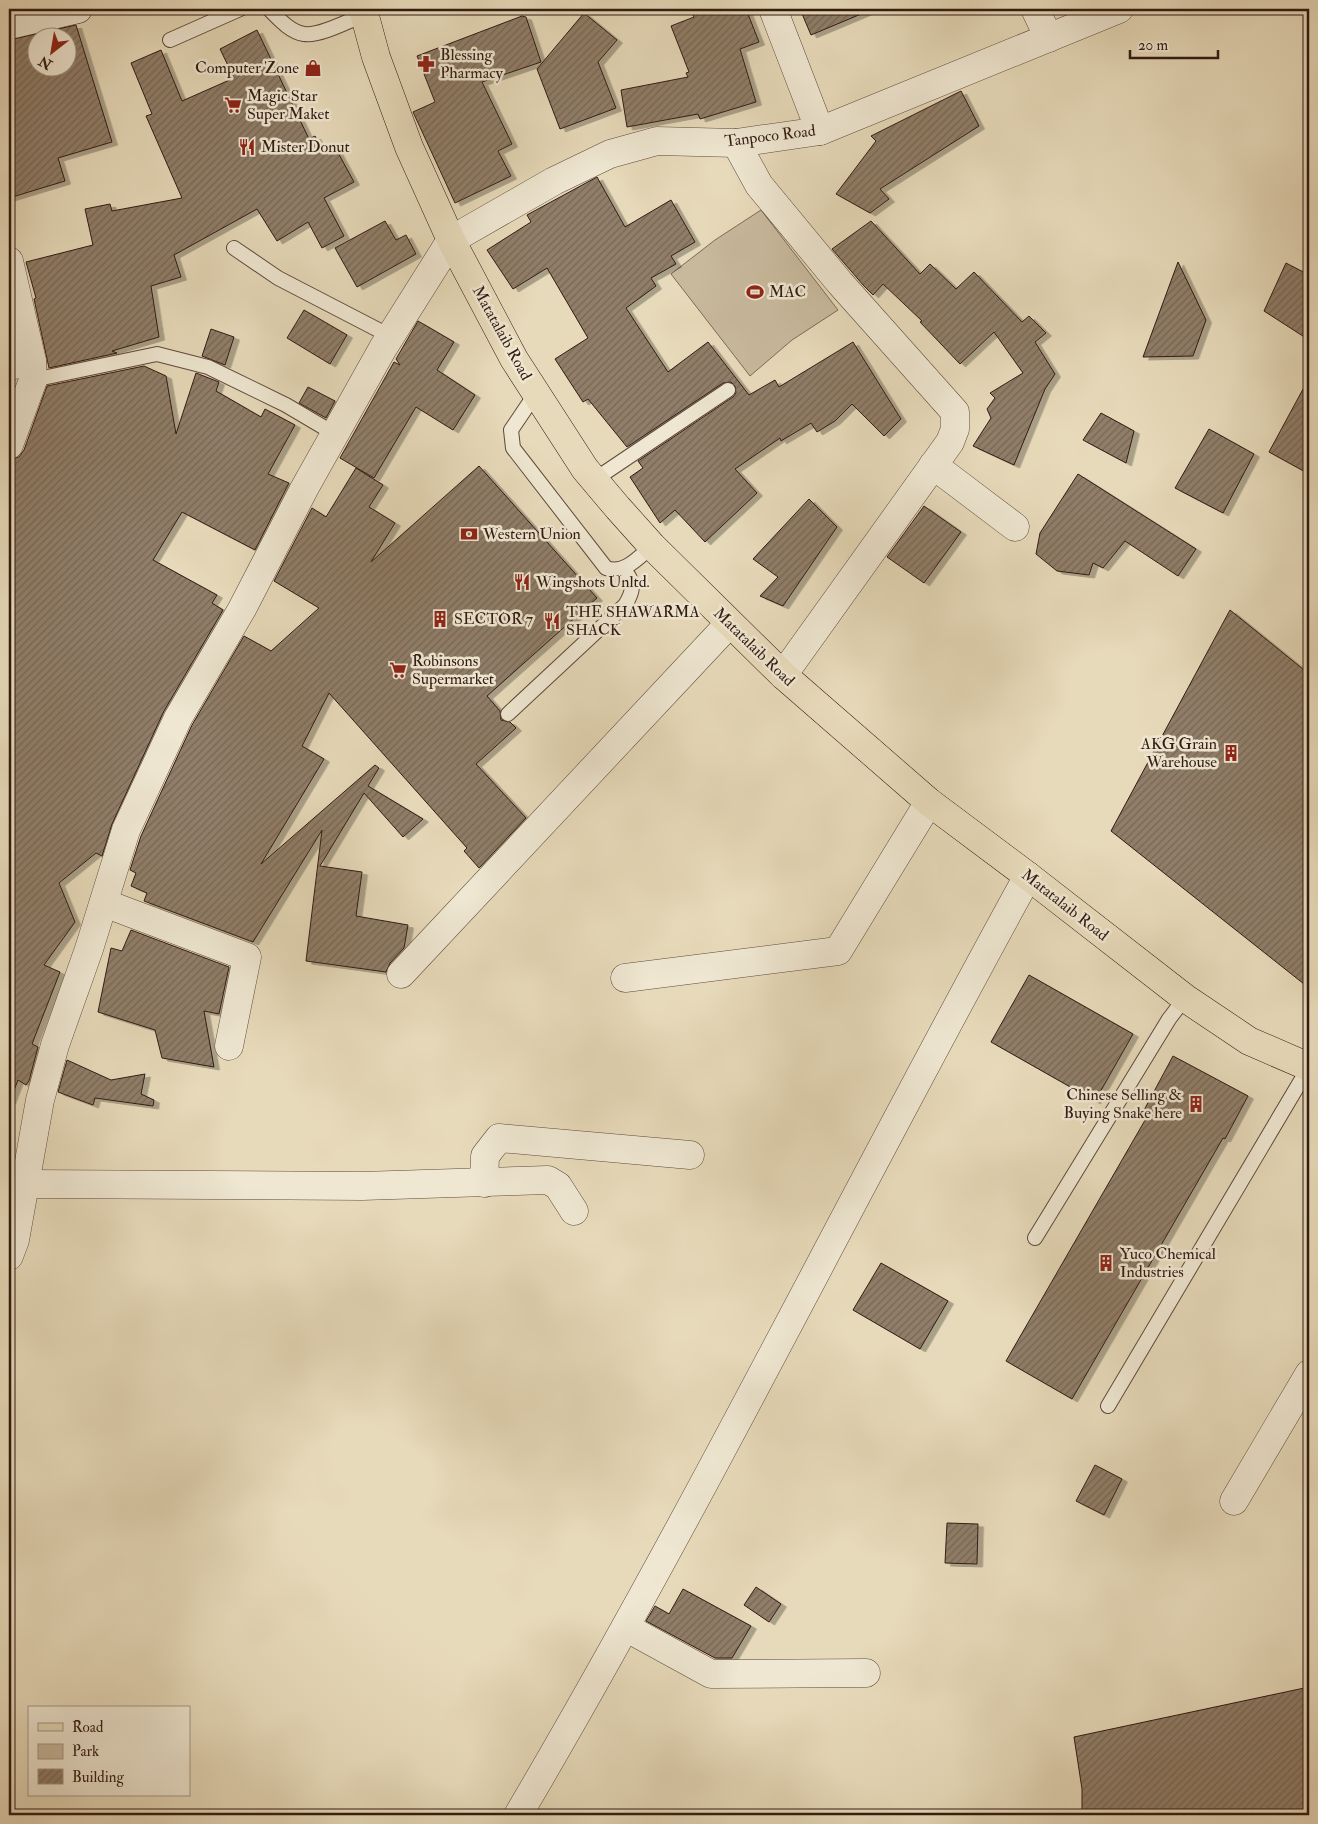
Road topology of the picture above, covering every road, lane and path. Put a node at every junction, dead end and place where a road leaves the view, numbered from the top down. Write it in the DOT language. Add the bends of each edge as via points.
graph roads {
  1 [pos="78,9"];
  2 [pos="240,9"];
  3 [pos="269,9"];
  4 [pos="773,9"];
  5 [pos="1035,9"];
  6 [pos="1118,9"];
  7 [pos="364,12"];
  8 [pos="9,25"];
  9 [pos="1049,38"];
  10 [pos="170,40"];
  11 [pos="820,131"];
  12 [pos="736,143"];
  13 [pos="451,240"];
  14 [pos="234,248"];
  15 [pos="9,261"];
  16 [pos="390,336"];
  17 [pos="24,369"];
  18 [pos="728,390"];
  19 [pos="536,393"];
  20 [pos="335,434"];
  21 [pos="9,445"];
  22 [pos="934,465"];
  23 [pos="594,480"];
  24 [pos="1015,527"];
  25 [pos="652,546"];
  26 [pos="623,569"];
  27 [pos="729,624"];
  28 [pos="783,675"];
  29 [pos="508,714"];
  30 [pos="929,802"];
  31 [pos="1028,876"];
  32 [pos="104,903"];
  33 [pos="401,974"];
  34 [pos="625,978"];
  35 [pos="1184,998"];
  36 [pos="229,1046"];
  37 [pos="1309,1067"];
  38 [pos="690,1154"];
  39 [pos="484,1183"];
  40 [pos="26,1184"];
  41 [pos="574,1211"];
  42 [pos="1035,1238"];
  43 [pos="9,1256"];
  44 [pos="1309,1374"];
  45 [pos="1108,1406"];
  46 [pos="1234,1501"];
  47 [pos="627,1628"];
  48 [pos="866,1673"];
  49 [pos="518,1815"];
  1 -- 8 [label="street"];
  2 -- 10 [label="lane"];
  3 -- 7 [label="lane" via="290,28 304,34 313,34"];
  4 -- 11 [label="street"];
  5 -- 9 [label="street"];
  6 -- 9 [label="street, Tanpoco Road"];
  7 -- 13 [label="main road, Matatalaib Road" via="376,57 409,147"];
  9 -- 11 [label="street, Tanpoco Road"];
  11 -- 12 [label="street, Tanpoco Road"];
  12 -- 13 [label="street, Tanpoco Road" via="657,141 625,149 554,181"];
  12 -- 22 [label="street" via="759,185 840,283 955,412 955,429 950,442"];
  13 -- 16 [label="street"];
  13 -- 19 [label="main road, Matatalaib Road" via="514,359"];
  14 -- 16 [label="lane" via="278,278"];
  15 -- 17 [label="street"];
  16 -- 20 [label="street"];
  17 -- 20 [label="lane" via="157,354 208,367 286,405"];
  17 -- 21 [label="street"];
  18 -- 23 [label="lane"];
  19 -- 23 [label="main road, Matatalaib Road"];
  19 -- 26 [label="lane" via="511,430 513,448 606,568 614,571"];
  20 -- 32 [label="street" via="242,609 178,718 126,830"];
  22 -- 24 [label="street"];
  22 -- 28 [label="street"];
  23 -- 25 [label="main road, Matatalaib Road"];
  25 -- 26 [label="lane"];
  25 -- 27 [label="main road, Matatalaib Road"];
  26 -- 29 [label="lane" via="632,580 633,592 625,605"];
  27 -- 28 [label="main road, Matatalaib Road"];
  27 -- 33 [label="street"];
  28 -- 30 [label="main road, Matatalaib Road"];
  30 -- 31 [label="main road, Matatalaib Road"];
  30 -- 34 [label="street" via="838,951"];
  31 -- 35 [label="main road, Matatalaib Road"];
  31 -- 47 [label="street" via="955,1007"];
  32 -- 36 [label="street" via="247,957"];
  32 -- 40 [label="street" via="55,1045 40,1100"];
  35 -- 37 [label="main road, Matatalaib Road" via="1249,1041"];
  35 -- 42 [label="lane"];
  37 -- 45 [label="lane"];
  38 -- 39 [label="street" via="499,1138 485,1156"];
  39 -- 40 [label="street" via="362,1186"];
  39 -- 41 [label="street" via="548,1180 562,1190"];
  40 -- 43 [label="street" via="16,1240"];
  44 -- 46 [label="street"];
  47 -- 48 [label="street" via="711,1674"];
  47 -- 49 [label="street"];
}
